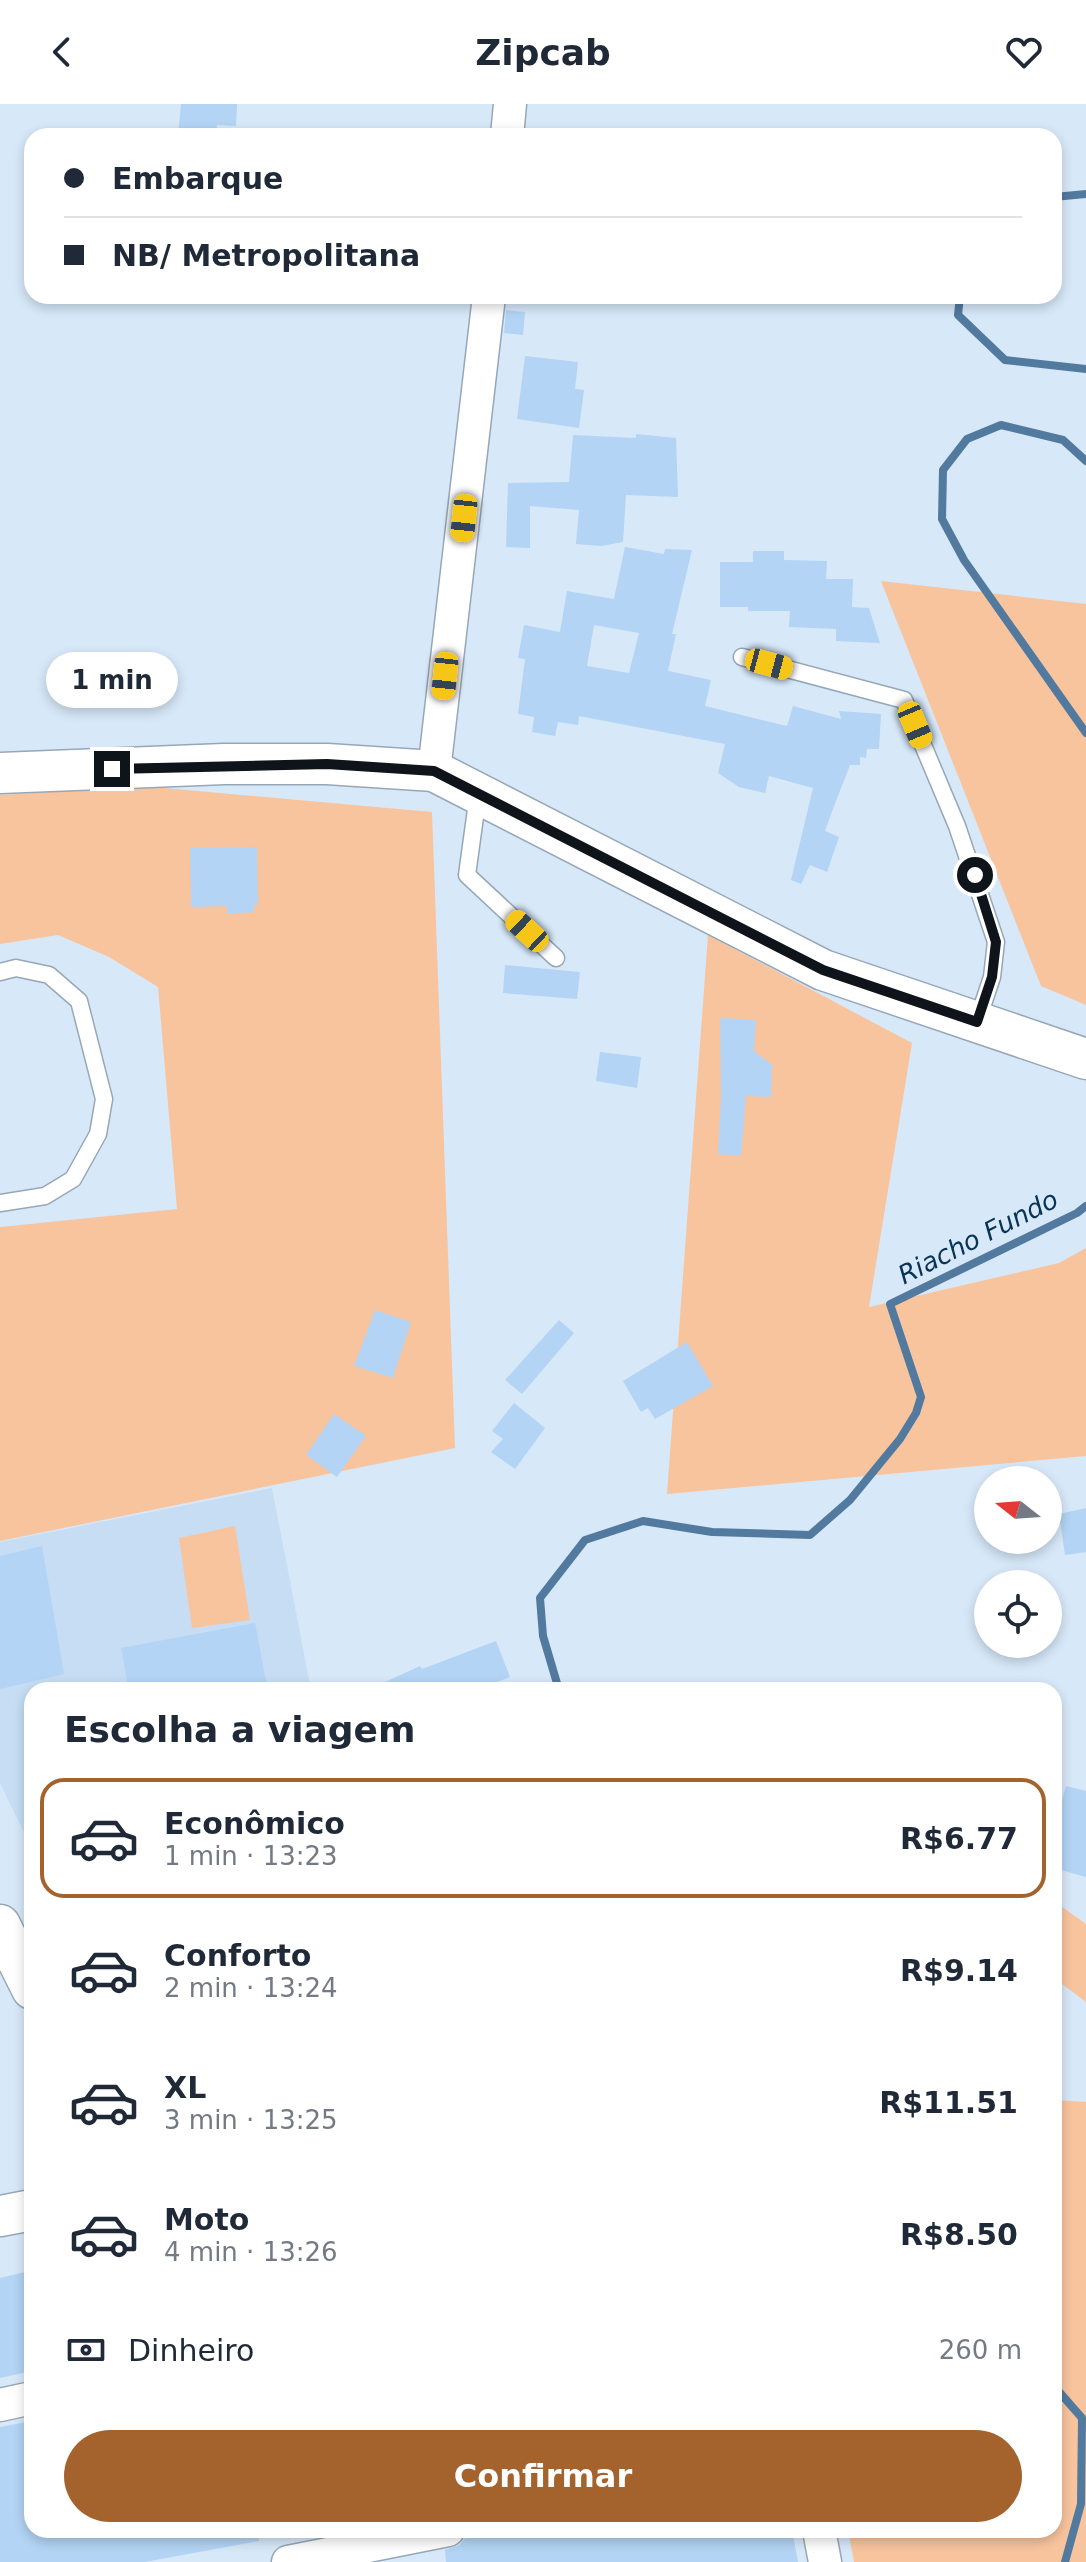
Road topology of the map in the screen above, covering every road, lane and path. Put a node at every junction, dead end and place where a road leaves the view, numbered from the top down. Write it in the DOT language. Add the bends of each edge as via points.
graph roads {
  1 [pos="510,104"];
  2 [pos="508,128"];
  3 [pos="488,304"];
  4 [pos="742,657"];
  5 [pos="434,771"];
  6 [pos="0,773"];
  7 [pos="478,793"];
  8 [pos="556,958"];
  9 [pos="0,972"];
  10 [pos="977,1022"];
  11 [pos="1086,1059"];
  12 [pos="0,1203"];
  13 [pos="0,1925"];
  14 [pos="24,1962"];
  15 [pos="24,2212"];
  16 [pos="0,2216"];
  17 [pos="24,2400"];
  18 [pos="0,2405"];
  19 [pos="408,2538"];
  20 [pos="820,2538"];
  21 [pos="288,2562"];
  22 [pos="825,2562"];
  1 -- 2 [label="street"];
  3 -- 5 [label="street"];
  4 -- 10 [label="lane" via="904,700 957,826 996,942 992,977"];
  5 -- 6 [label="street" via="224,764"];
  5 -- 7 [label="street"];
  7 -- 8 [label="lane" via="467,875"];
  7 -- 10 [label="street" via="823,970"];
  9 -- 12 [label="lane" via="16,968 49,975 79,1001 104,1099 98,1134 73,1179 45,1196"];
  10 -- 11 [label="street"];
  13 -- 14 [label="street"];
  15 -- 16 [label="street"];
  17 -- 18 [label="street"];
  19 -- 21 [label="street"];
  20 -- 22 [label="street"];
}
